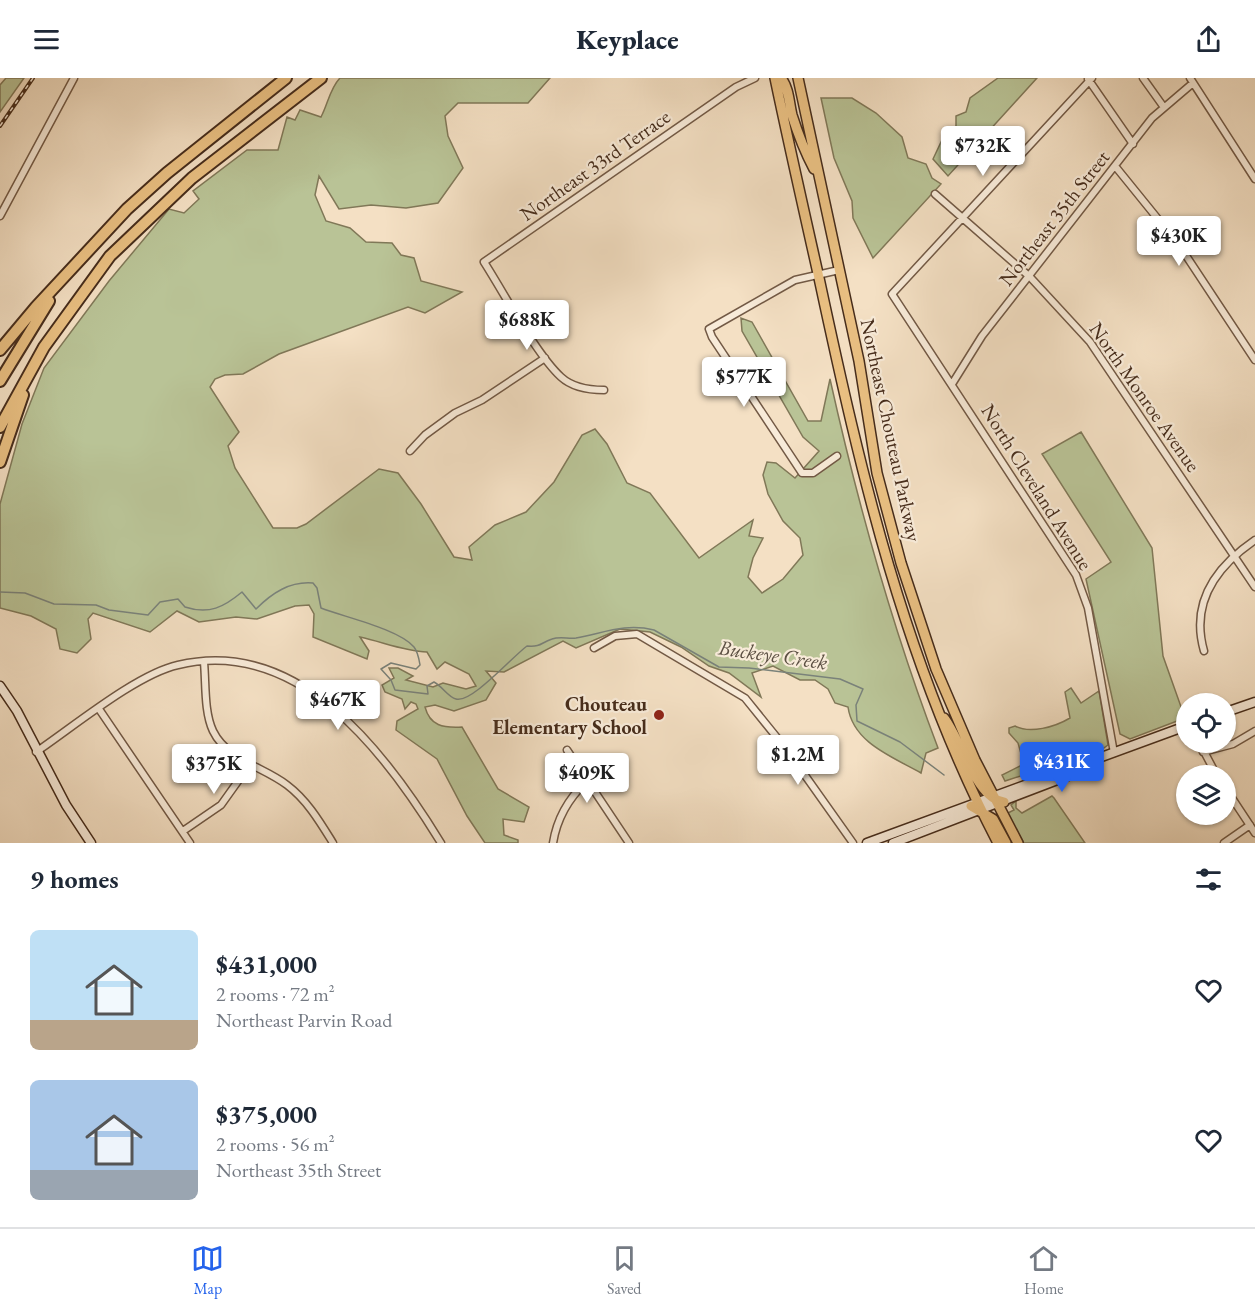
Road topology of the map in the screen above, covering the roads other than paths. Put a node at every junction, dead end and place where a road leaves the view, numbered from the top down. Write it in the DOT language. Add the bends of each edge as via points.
graph roads {
  1 [pos="74,78"];
  2 [pos="286,78"];
  3 [pos="321,78"];
  4 [pos="755,78"];
  5 [pos="775,78"];
  6 [pos="781,78"];
  7 [pos="798,78"];
  8 [pos="1143,78"];
  9 [pos="1090,79"];
  10 [pos="1191,80"];
  11 [pos="1163,106"];
  12 [pos="1134,144"];
  13 [pos="1115,166"];
  14 [pos="1255,179"];
  15 [pos="821,182"];
  16 [pos="935,194"];
  17 [pos="0,216"];
  18 [pos="960,219"];
  19 [pos="839,270"];
  20 [pos="818,275"];
  21 [pos="66,276"];
  22 [pos="1030,277"];
  23 [pos="44,347"];
  24 [pos="0,350"];
  25 [pos="545,358"];
  26 [pos="1255,360"];
  27 [pos="0,381"];
  28 [pos="952,384"];
  29 [pos="604,390"];
  30 [pos="0,427"];
  31 [pos="410,451"];
  32 [pos="837,456"];
  33 [pos="0,462"];
  34 [pos="1255,540"];
  35 [pos="1233,555"];
  36 [pos="1255,587"];
  37 [pos="594,648"];
  38 [pos="1204,651"];
  39 [pos="204,662"];
  40 [pos="0,686"];
  41 [pos="1255,702"];
  42 [pos="936,706"];
  43 [pos="99,709"];
  44 [pos="1236,709"];
  45 [pos="1176,730"];
  46 [pos="1255,731"];
  47 [pos="1236,742"];
  48 [pos="567,750"];
  49 [pos="36,753"];
  50 [pos="1114,753"];
  51 [pos="251,763"];
  52 [pos="586,782"];
  53 [pos="998,801"];
  54 [pos="1236,804"];
  55 [pos="977,806"];
  56 [pos="1250,825"];
  57 [pos="183,831"];
  58 [pos="1255,833"];
  59 [pos="91,843"];
  60 [pos="190,843"];
  61 [pos="333,843"];
  62 [pos="441,843"];
  63 [pos="553,843"];
  64 [pos="629,843"];
  65 [pos="853,843"];
  66 [pos="867,843"];
  67 [pos="893,843"];
  68 [pos="998,843"];
  69 [pos="1006,843"];
  70 [pos="1018,843"];
  71 [pos="1224,843"];
  1 -- 17 [label="street"];
  2 -- 21 [label="highway" via="152,185"];
  3 -- 23 [label="highway" via="160,206 110,256"];
  4 -- 25 [label="street, Northeast 33rd Terrace" via="736,87 484,262"];
  5 -- 20 [label="main road, Northeast Chouteau Parkway"];
  6 -- 15 [label="main road" via="805,151"];
  7 -- 15 [label="main road, Northeast Chouteau Parkway"];
  8 -- 11 [label="street"];
  9 -- 12 [label="street"];
  9 -- 18 [label="street"];
  10 -- 11 [label="street, Northeast 35th Street"];
  10 -- 14 [label="street"];
  11 -- 12 [label="street, Northeast 35th Street"];
  12 -- 13 [label="street, Northeast 35th Street"];
  13 -- 22 [label="street, Northeast 35th Street"];
  13 -- 26 [label="street" via="1179,245"];
  15 -- 19 [label="main road, Northeast Chouteau Parkway"];
  16 -- 18 [label="street, North Monroe Avenue"];
  18 -- 22 [label="street, North Monroe Avenue"];
  18 -- 28 [label="street, North Cleveland Avenue" via="892,294"];
  19 -- 20 [label="street"];
  19 -- 53 [label="main road, Northeast Chouteau Parkway" via="878,472 901,563 936,669"];
  20 -- 32 [label="street" via="795,280 710,329 802,472 813,473"];
  20 -- 42 [label="main road, Northeast Chouteau Parkway" via="894,590"];
  21 -- 24 [label="highway"];
  21 -- 27 [label="highway"];
  22 -- 28 [label="street, Northeast 35th Street" via="982,336"];
  22 -- 35 [label="street, North Monroe Avenue" via="1100,355"];
  23 -- 30 [label="highway"];
  23 -- 33 [label="highway" via="16,411"];
  25 -- 29 [label="street" via="562,378 589,390"];
  25 -- 31 [label="street" via="455,413"];
  28 -- 50 [label="street, North Cleveland Avenue" via="1077,575 1088,608"];
  34 -- 35 [label="street"];
  35 -- 36 [label="street, North Monroe Avenue"];
  35 -- 38 [label="street" via="1203,597 1200,626"];
  37 -- 65 [label="street" via="615,636 637,634 745,698"];
  39 -- 43 [label="street" via="179,664 161,671"];
  39 -- 51 [label="street" via="212,730 226,748"];
  39 -- 62 [label="street" via="231,660 259,665 305,688 378,753"];
  40 -- 49 [label="main road"];
  41 -- 44 [label="main road"];
  42 -- 53 [label="main road" via="958,739 981,787"];
  42 -- 55 [label="main road, Northeast Chouteau Parkway"];
  43 -- 49 [label="street"];
  43 -- 57 [label="street"];
  45 -- 50 [label="main road"];
  46 -- 47 [label="street"];
  48 -- 52 [label="street"];
  49 -- 59 [label="main road"];
  50 -- 53 [label="main road"];
  51 -- 57 [label="street" via="220,805"];
  51 -- 61 [label="street" via="297,794"];
  52 -- 63 [label="street" via="561,814"];
  52 -- 64 [label="street"];
  53 -- 55 [label="main road"];
  53 -- 70 [label="main road, Northeast Chouteau Parkway"];
  54 -- 56 [label="street"];
  55 -- 66 [label="main road"];
  55 -- 67 [label="main road"];
  55 -- 68 [label="main road, Northeast Chouteau Parkway"];
  55 -- 69 [label="main road" via="993,819"];
  56 -- 58 [label="street"];
  56 -- 71 [label="street"];
  57 -- 60 [label="street"];
}
